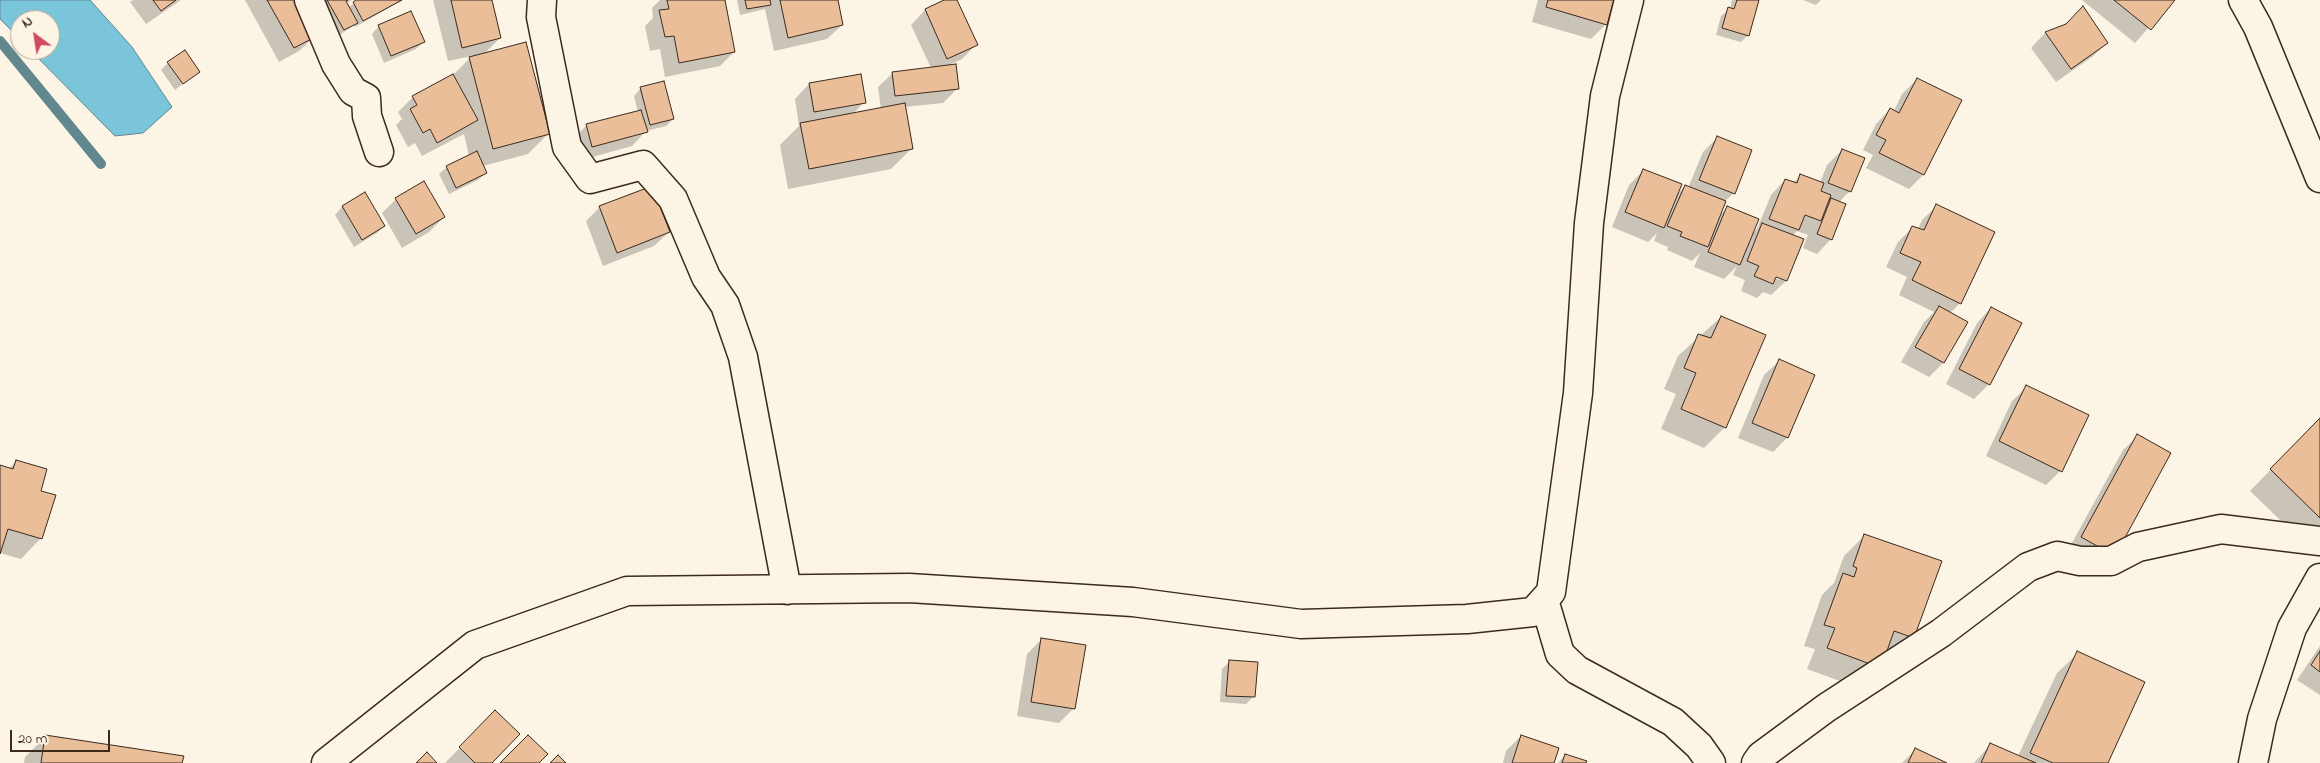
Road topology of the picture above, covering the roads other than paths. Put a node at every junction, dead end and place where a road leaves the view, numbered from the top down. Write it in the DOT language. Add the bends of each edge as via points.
graph roads {
  1 [pos="309,0"];
  2 [pos="542,0"];
  3 [pos="1629,0"];
  4 [pos="2243,0"];
  5 [pos="379,152"];
  6 [pos="2320,178"];
  7 [pos="2320,541"];
  8 [pos="2320,578"];
  9 [pos="787,590"];
  10 [pos="1544,600"];
  11 [pos="326,763"];
  12 [pos="1711,763"];
  13 [pos="1756,763"];
  14 [pos="2253,763"];
  1 -- 5 [label="street" via="336,64 353,91 366,98 367,116"];
  2 -- 9 [label="street" via="541,18 567,147 590,179 643,165 673,199 706,277 725,305 743,357"];
  3 -- 10 [label="street" via="1605,96 1589,223 1578,393 1552,592"];
  4 -- 6 [label="street" via="2258,27"];
  7 -- 13 [label="street" via="2221,529 2138,547 2111,561 2080,561 2057,556 2028,567 1941,632 1826,708"];
  8 -- 14 [label="street" via="2292,628 2262,719"];
  9 -- 10 [label="street" via="909,588 1133,602 1301,624 1467,619 1533,612"];
  9 -- 11 [label="street" via="626,591 475,646"];
  10 -- 12 [label="street" via="1560,654 1577,670 1673,722 1699,746"];
}
